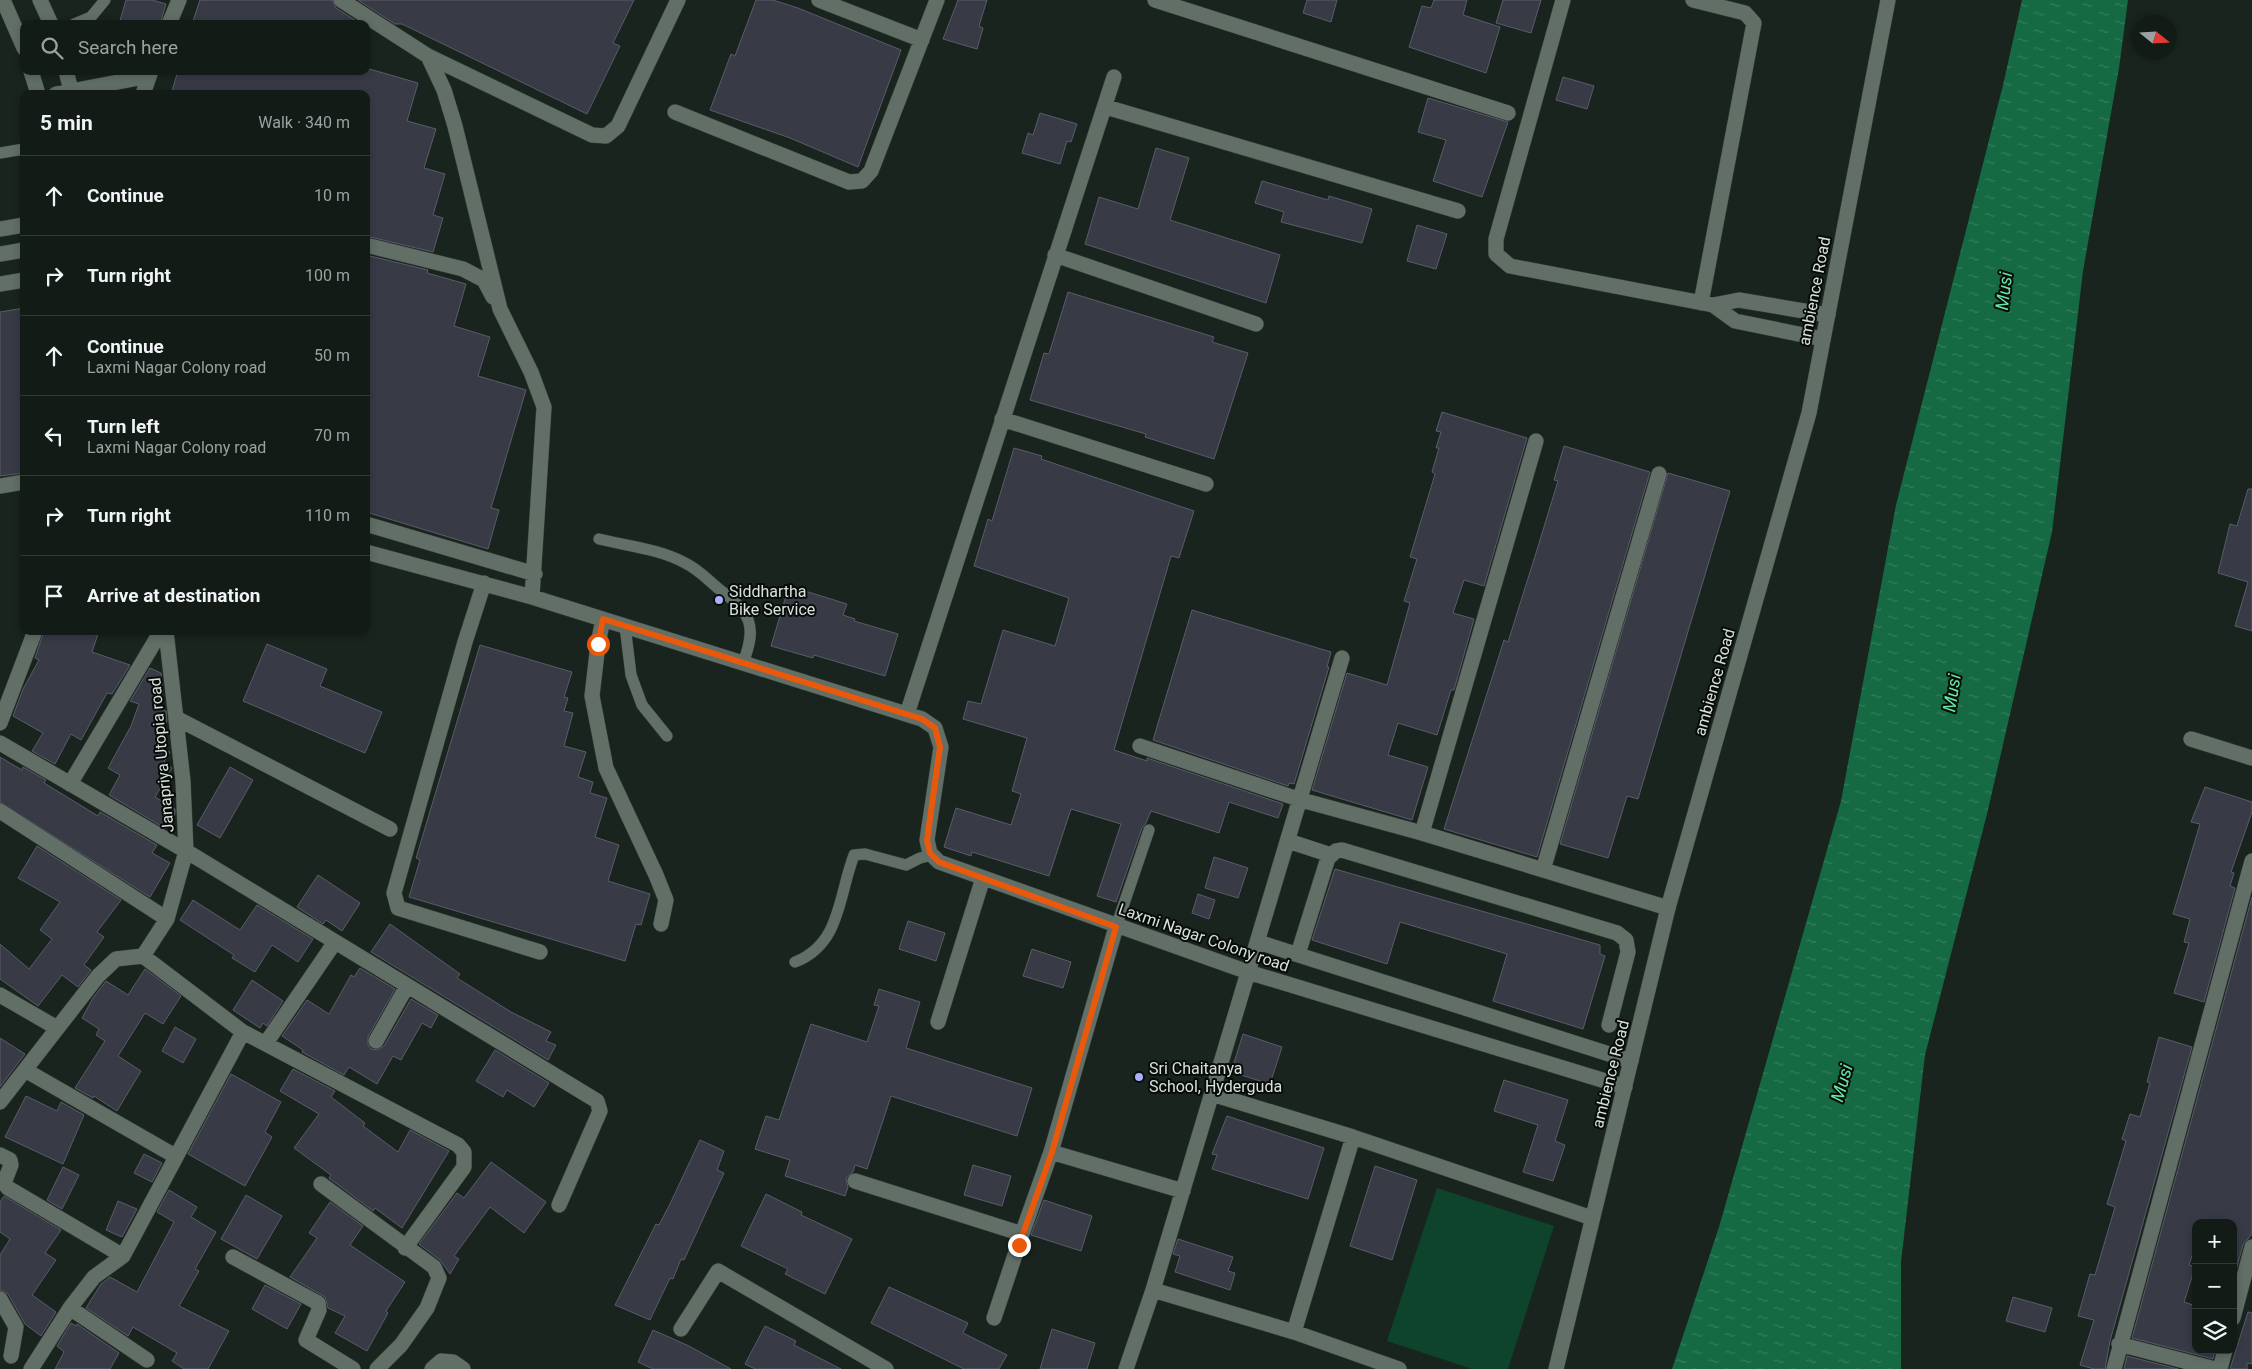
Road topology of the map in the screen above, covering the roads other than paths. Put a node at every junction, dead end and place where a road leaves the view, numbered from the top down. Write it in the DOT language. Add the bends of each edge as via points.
graph roads {
  1 [pos="40,0"];
  2 [pos="105,0"];
  3 [pos="179,0"];
  4 [pos="341,0"];
  5 [pos="678,0"];
  6 [pos="819,0"];
  7 [pos="937,0"];
  8 [pos="1155,0"];
  9 [pos="1563,0"];
  10 [pos="1693,0"];
  11 [pos="1888,0"];
  12 [pos="3,6"];
  13 [pos="49,20"];
  14 [pos="84,20"];
  15 [pos="170,20"];
  16 [pos="7,25"];
  17 [pos="922,40"];
  18 [pos="20,43"];
  19 [pos="428,56"];
  20 [pos="32,75"];
  21 [pos="67,75"];
  22 [pos="142,75"];
  23 [pos="149,75"];
  24 [pos="1114,77"];
  25 [pos="37,90"];
  26 [pos="71,90"];
  27 [pos="84,90"];
  28 [pos="144,90"];
  29 [pos="1106,106"];
  30 [pos="675,112"];
  31 [pos="1508,113"];
  32 [pos="20,149"];
  33 [pos="0,153"];
  34 [pos="1458,211"];
  35 [pos="20,226"];
  36 [pos="0,229"];
  37 [pos="370,246"];
  38 [pos="20,252"];
  39 [pos="0,254"];
  40 [pos="1055,255"];
  41 [pos="20,281"];
  42 [pos="0,284"];
  43 [pos="1707,304"];
  44 [pos="500,309"];
  45 [pos="1828,315"];
  46 [pos="1256,324"];
  47 [pos="1823,339"];
  48 [pos="1002,419"];
  49 [pos="1536,441"];
  50 [pos="1659,474"];
  51 [pos="20,483"];
  52 [pos="1206,484"];
  53 [pos="0,486"];
  54 [pos="370,525"];
  55 [pos="599,539"];
  56 [pos="370,553"];
  57 [pos="535,574"];
  58 [pos="484,584"];
  59 [pos="532,597"];
  60 [pos="603,619"];
  61 [pos="625,626"];
  62 [pos="33,635"];
  63 [pos="159,635"];
  64 [pos="167,635"];
  65 [pos="1342,658"];
  66 [pos="743,663"];
  67 [pos="907,714"];
  68 [pos="178,720"];
  69 [pos="0,723"];
  70 [pos="667,736"];
  71 [pos="2191,739"];
  72 [pos="0,743"];
  73 [pos="1140,746"];
  74 [pos="2252,758"];
  75 [pos="70,784"];
  76 [pos="1298,799"];
  77 [pos="0,811"];
  78 [pos="390,829"];
  79 [pos="1149,830"];
  80 [pos="1422,833"];
  81 [pos="1288,841"];
  82 [pos="186,852"];
  83 [pos="933,855"];
  84 [pos="1331,855"];
  85 [pos="2252,861"];
  86 [pos="1543,870"];
  87 [pos="983,878"];
  88 [pos="1668,908"];
  89 [pos="167,918"];
  90 [pos="661,924"];
  91 [pos="1116,927"];
  92 [pos="335,942"];
  93 [pos="1258,942"];
  94 [pos="540,952"];
  95 [pos="1298,954"];
  96 [pos="143,956"];
  97 [pos="795,962"];
  98 [pos="1248,972"];
  99 [pos="408,986"];
  100 [pos="0,995"];
  101 [pos="938,1022"];
  102 [pos="1609,1025"];
  103 [pos="57,1028"];
  104 [pos="243,1032"];
  105 [pos="376,1041"];
  106 [pos="266,1043"];
  107 [pos="1631,1061"];
  108 [pos="25,1070"];
  109 [pos="1625,1086"];
  110 [pos="1212,1094"];
  111 [pos="0,1102"];
  112 [pos="1353,1137"];
  113 [pos="1052,1152"];
  114 [pos="0,1155"];
  115 [pos="175,1156"];
  116 [pos="855,1181"];
  117 [pos="321,1184"];
  118 [pos="1183,1191"];
  119 [pos="559,1205"];
  120 [pos="1592,1218"];
  121 [pos="1022,1234"];
  122 [pos="2252,1247"];
  123 [pos="404,1248"];
  124 [pos="123,1256"];
  125 [pos="233,1258"];
  126 [pos="1153,1290"];
  127 [pos="0,1299"];
  128 [pos="70,1308"];
  129 [pos="2235,1309"];
  130 [pos="994,1318"];
  131 [pos="681,1329"];
  132 [pos="1294,1332"];
  133 [pos="2119,1344"];
  134 [pos="6,1352"];
  135 [pos="2223,1354"];
  136 [pos="147,1360"];
  137 [pos="30,1369"];
  138 [pos="353,1369"];
  139 [pos="377,1369"];
  140 [pos="432,1369"];
  141 [pos="464,1369"];
  142 [pos="886,1369"];
  143 [pos="1126,1369"];
  144 [pos="1399,1369"];
  145 [pos="1556,1369"];
  146 [pos="2114,1369"];
  147 [pos="2215,1369"];
  148 [pos="2220,1369"];
  1 -- 13 [label="street"];
  2 -- 14 [label="lane" via="91,17"];
  3 -- 15 [label="street"];
  4 -- 19 [label="street"];
  5 -- 19 [label="street" via="626,111 618,126 606,136 592,135"];
  6 -- 17 [label="street"];
  7 -- 17 [label="street"];
  8 -- 31 [label="street"];
  9 -- 43 [label="street" via="1496,240 1496,254 1510,266"];
  10 -- 43 [label="street" via="1745,13 1754,24"];
  11 -- 45 [label="street, ambience Road"];
  12 -- 16 [label="street"];
  16 -- 18 [label="street"];
  17 -- 30 [label="street" via="872,171 862,181 849,182"];
  19 -- 44 [label="street" via="444,90 455,126"];
  20 -- 25 [label="street"];
  21 -- 26 [label="street"];
  22 -- 27 [label="street"];
  23 -- 28 [label="street"];
  24 -- 29 [label="street"];
  29 -- 34 [label="street"];
  29 -- 40 [label="street"];
  32 -- 33 [label="lane"];
  35 -- 36 [label="street"];
  37 -- 44 [label="street" via="463,269 484,280"];
  38 -- 39 [label="street"];
  40 -- 46 [label="street"];
  40 -- 48 [label="street"];
  41 -- 42 [label="street"];
  43 -- 45 [label="street" via="1739,300"];
  43 -- 47 [label="street" via="1735,321"];
  44 -- 57 [label="street" via="544,407"];
  45 -- 47 [label="street, ambience Road"];
  47 -- 88 [label="street, ambience Road" via="1809,412"];
  48 -- 52 [label="street"];
  48 -- 67 [label="street"];
  49 -- 80 [label="street"];
  50 -- 86 [label="street"];
  51 -- 53 [label="street"];
  54 -- 57 [label="street"];
  55 -- 66 [label="lane" via="680,560 737,602 748,616 752,631"];
  56 -- 58 [label="street"];
  57 -- 59 [label="street"];
  58 -- 59 [label="street"];
  58 -- 94 [label="street" via="394,893 398,908"];
  59 -- 60 [label="street"];
  60 -- 61 [label="street"];
  60 -- 90 [label="street" via="594,675 594,706 606,768 666,900"];
  61 -- 66 [label="street"];
  61 -- 70 [label="lane" via="630,675 642,705"];
  62 -- 69 [label="street"];
  63 -- 75 [label="street"];
  64 -- 68 [label="street, Janapriya Utopia road"];
  65 -- 76 [label="street"];
  66 -- 67 [label="street"];
  67 -- 83 [label="street" via="935,728 940,747 927,840"];
  68 -- 78 [label="street"];
  68 -- 82 [label="street, Janapriya Utopia road"];
  71 -- 74 [label="street"];
  72 -- 75 [label="street"];
  73 -- 76 [label="street"];
  75 -- 82 [label="street"];
  76 -- 80 [label="street"];
  76 -- 81 [label="street"];
  77 -- 89 [label="street"];
  79 -- 91 [label="lane"];
  80 -- 86 [label="street"];
  81 -- 84 [label="street"];
  81 -- 93 [label="street"];
  82 -- 89 [label="street, Janapriya Utopia road"];
  82 -- 92 [label="street"];
  83 -- 87 [label="street, Laxmi Nagar Colony road" via="939,862"];
  83 -- 97 [label="lane" via="906,865 865,854 854,855 834,924 824,943 811,956"];
  84 -- 95 [label="street"];
  84 -- 102 [label="street" via="1342,850 1617,933 1626,940 1628,952"];
  85 -- 133 [label="street"];
  86 -- 88 [label="street"];
  87 -- 91 [label="street, Laxmi Nagar Colony road"];
  87 -- 101 [label="street"];
  88 -- 107 [label="street, ambience Road"];
  89 -- 96 [label="street, Janapriya Utopia road"];
  91 -- 98 [label="street, Laxmi Nagar Colony road"];
  91 -- 113 [label="street"];
  92 -- 99 [label="street"];
  92 -- 106 [label="street"];
  93 -- 95 [label="street"];
  93 -- 98 [label="street"];
  95 -- 107 [label="street"];
  96 -- 103 [label="street" via="116,959 98,976"];
  96 -- 104 [label="street"];
  98 -- 109 [label="street, Laxmi Nagar Colony road"];
  98 -- 110 [label="street"];
  99 -- 105 [label="street"];
  99 -- 119 [label="street" via="598,1100 600,1111"];
  100 -- 103 [label="street"];
  103 -- 108 [label="street"];
  104 -- 106 [label="street"];
  104 -- 115 [label="street"];
  106 -- 123 [label="street" via="458,1145 464,1152 464,1167"];
  107 -- 109 [label="street, ambience Road"];
  108 -- 111 [label="street"];
  108 -- 115 [label="street"];
  109 -- 120 [label="street, ambience Road"];
  110 -- 112 [label="street"];
  110 -- 118 [label="street"];
  112 -- 120 [label="street"];
  112 -- 132 [label="street"];
  113 -- 118 [label="street"];
  113 -- 121 [label="street"];
  114 -- 124 [label="street" via="10,1160 11,1165 4,1178 8,1188"];
  115 -- 124 [label="street"];
  116 -- 121 [label="street"];
  117 -- 123 [label="street"];
  118 -- 126 [label="street"];
  120 -- 145 [label="street, ambience Road"];
  121 -- 130 [label="street"];
  122 -- 129 [label="street"];
  123 -- 139 [label="street" via="434,1267 439,1278 427,1308 401,1345"];
  124 -- 128 [label="street" via="94,1277"];
  125 -- 138 [label="street" via="318,1303 319,1310 306,1340"];
  126 -- 132 [label="street"];
  126 -- 143 [label="street"];
  127 -- 134 [label="street" via="16,1327"];
  128 -- 136 [label="street"];
  128 -- 137 [label="street"];
  131 -- 142 [label="street" via="718,1271"];
  132 -- 144 [label="street"];
  133 -- 146 [label="street"];
  133 -- 147 [label="street"];
  134 -- 137 [label="street"];
  135 -- 148 [label="street"];
  140 -- 141 [label="street" via="441,1361 453,1362"];
}
